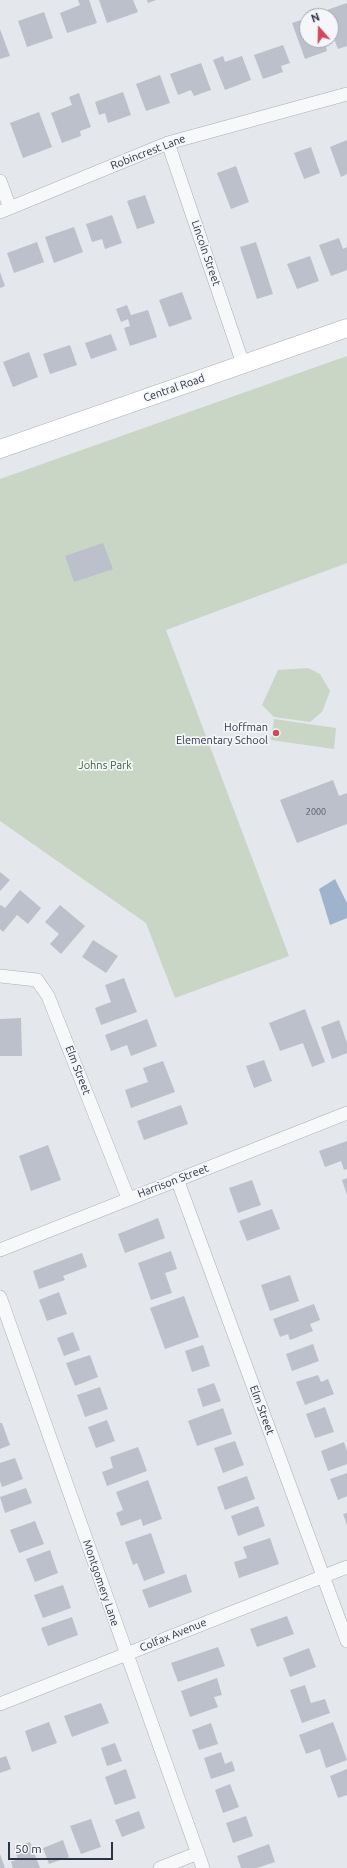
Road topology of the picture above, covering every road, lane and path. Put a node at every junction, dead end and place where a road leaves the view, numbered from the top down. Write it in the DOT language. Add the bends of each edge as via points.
graph roads {
  1 [pos="347,94"];
  2 [pos="168,143"];
  3 [pos="0,181"];
  4 [pos="5,210"];
  5 [pos="347,328"];
  6 [pos="243,364"];
  7 [pos="0,450"];
  8 [pos="0,976"];
  9 [pos="347,1113"];
  10 [pos="177,1179"];
  11 [pos="128,1198"];
  12 [pos="0,1250"];
  13 [pos="0,1297"];
  14 [pos="347,1567"];
  15 [pos="324,1576"];
  16 [pos="347,1641"];
  17 [pos="126,1654"];
  18 [pos="0,1704"];
  19 [pos="198,1853"];
  20 [pos="160,1868"];
  21 [pos="203,1868"];
  1 -- 2 [label="street, Robincrest Lane"];
  2 -- 4 [label="street, Robincrest Lane"];
  2 -- 6 [label="street, Lincoln Street"];
  3 -- 4 [label="street"];
  5 -- 6 [label="main road, Central Road"];
  6 -- 7 [label="main road, Central Road"];
  8 -- 11 [label="street, Elm Street" via="37,980 48,996"];
  9 -- 10 [label="street, Harrison Street"];
  10 -- 11 [label="street, Harrison Street"];
  10 -- 15 [label="street, Elm Street"];
  11 -- 12 [label="street, Harrison Street"];
  13 -- 17 [label="street, Montgomery Lane"];
  14 -- 15 [label="street, Colfax Avenue"];
  15 -- 16 [label="street, Elm Street"];
  15 -- 17 [label="street, Colfax Avenue"];
  17 -- 18 [label="street, Colfax Avenue"];
  17 -- 19 [label="street, Montgomery Lane"];
  19 -- 20 [label="street"];
  19 -- 21 [label="street, Montgomery Lane"];
}
